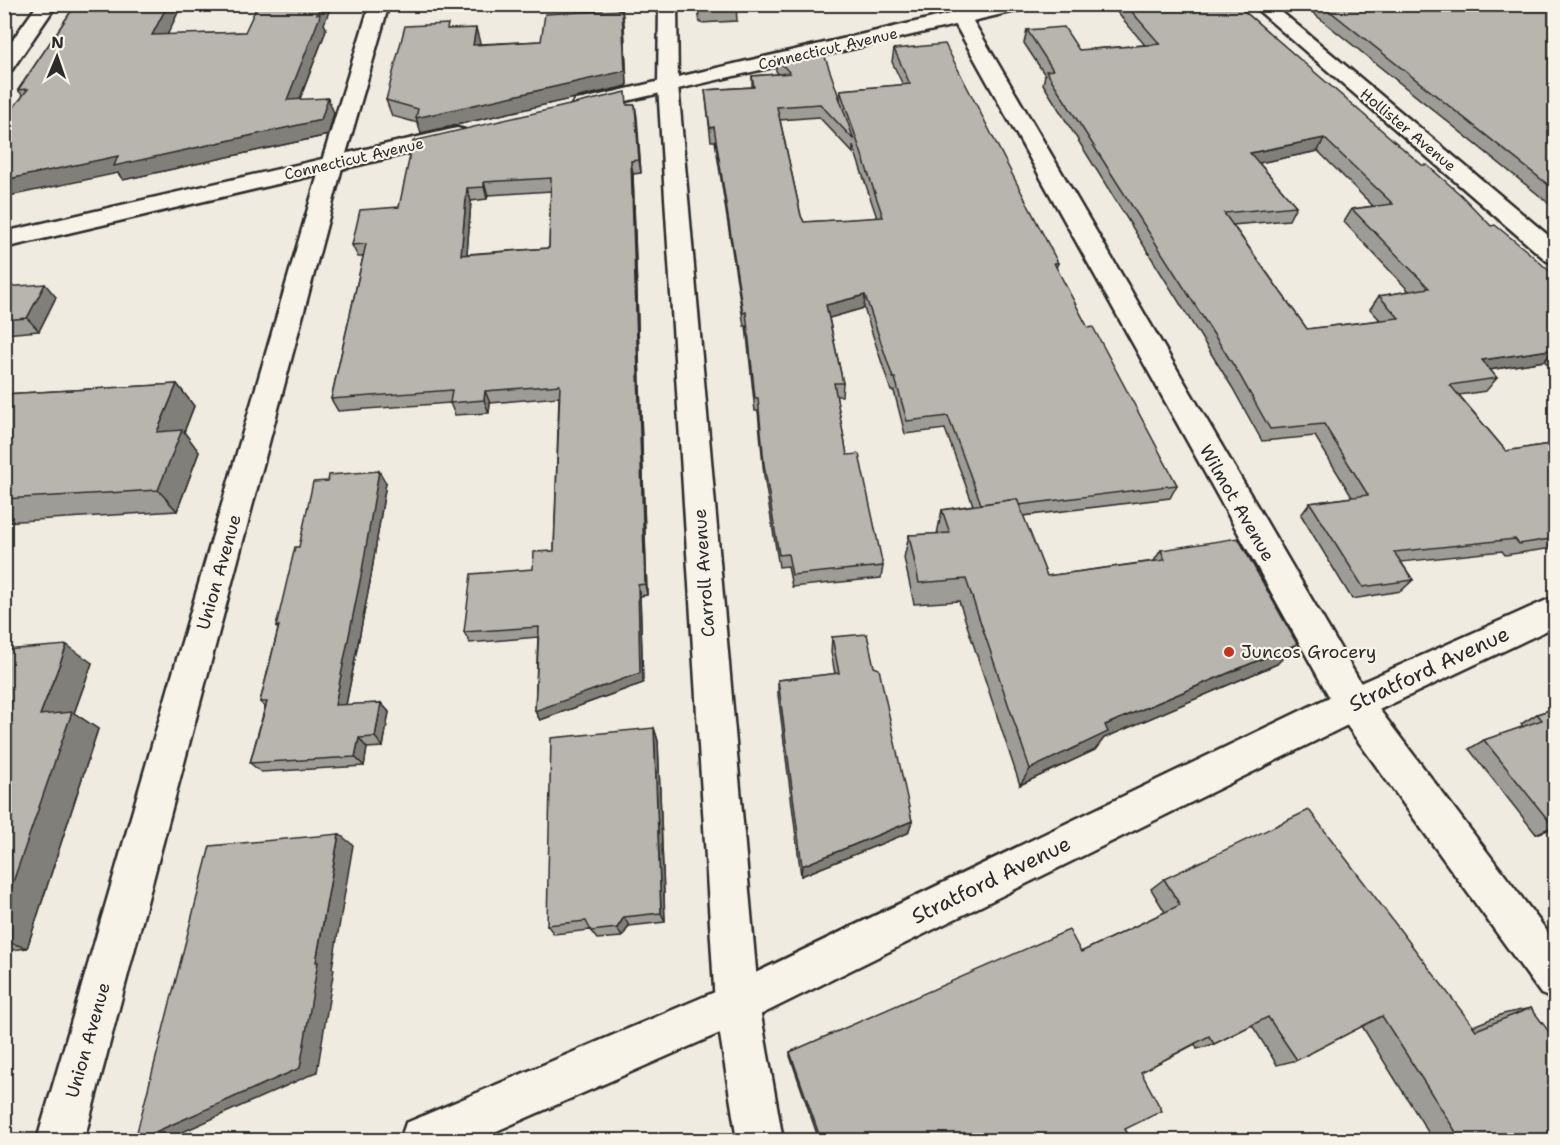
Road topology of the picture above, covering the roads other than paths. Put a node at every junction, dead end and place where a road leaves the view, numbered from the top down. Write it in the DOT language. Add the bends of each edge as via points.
graph roads {
  1 [pos="48,4"];
  2 [pos="380,4"];
  3 [pos="668,4"];
  4 [pos="1020,4"];
  5 [pos="1260,4"];
  6 [pos="957,12"];
  7 [pos="4,67"];
  8 [pos="668,85"];
  9 [pos="564,110"];
  10 [pos="483,129"];
  11 [pos="332,164"];
  12 [pos="4,240"];
  13 [pos="1556,255"];
  14 [pos="1556,610"];
  15 [pos="1353,704"];
  16 [pos="1556,979"];
  17 [pos="737,1004"];
  18 [pos="60,1140"];
  19 [pos="423,1140"];
  20 [pos="760,1140"];
  1 -- 7 [label="street"];
  2 -- 11 [label="street, Union Avenue"];
  3 -- 8 [label="street, Carroll Avenue"];
  4 -- 6 [label="street, Connecticut Avenue"];
  5 -- 13 [label="street, Hollister Avenue"];
  6 -- 8 [label="street, Connecticut Avenue"];
  6 -- 15 [label="street, Wilmot Avenue"];
  8 -- 9 [label="street, Connecticut Avenue"];
  8 -- 17 [label="street, Carroll Avenue"];
  10 -- 11 [label="street, Connecticut Avenue"];
  11 -- 12 [label="street, Connecticut Avenue"];
  11 -- 18 [label="street, Union Avenue"];
  14 -- 15 [label="street, Stratford Avenue"];
  15 -- 16 [label="street, Wilmot Avenue"];
  15 -- 17 [label="street, Stratford Avenue"];
  17 -- 19 [label="street, Stratford Avenue"];
  17 -- 20 [label="street, Carroll Avenue"];
}
